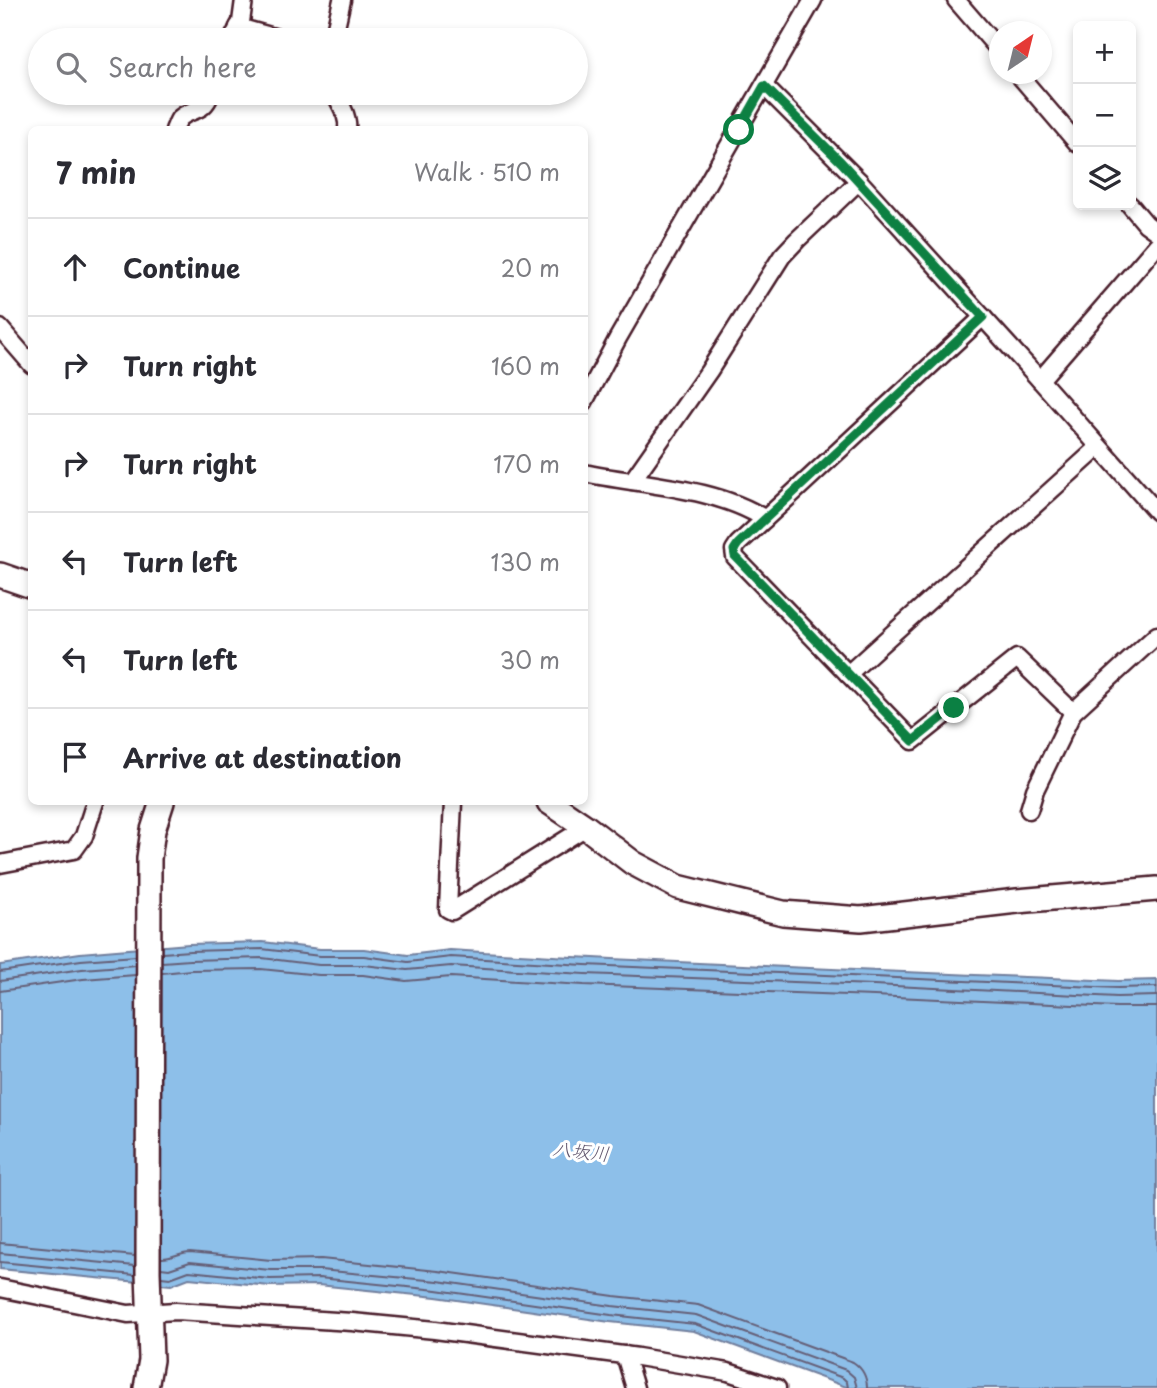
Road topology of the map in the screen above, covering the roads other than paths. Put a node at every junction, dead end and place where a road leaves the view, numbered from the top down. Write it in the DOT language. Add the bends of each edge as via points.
graph roads {
  1 [pos="244,0"];
  2 [pos="342,0"];
  3 [pos="813,0"];
  4 [pos="956,0"];
  5 [pos="238,28"];
  6 [pos="336,28"];
  7 [pos="989,39"];
  8 [pos="1027,84"];
  9 [pos="764,86"];
  10 [pos="204,105"];
  11 [pos="341,105"];
  12 [pos="176,126"];
  13 [pos="348,126"];
  14 [pos="1073,138"];
  15 [pos="859,181"];
  16 [pos="1134,210"];
  17 [pos="1157,232"];
  18 [pos="1157,245"];
  19 [pos="983,317"];
  20 [pos="0,328"];
  21 [pos="28,360"];
  22 [pos="1040,380"];
  23 [pos="588,395"];
  24 [pos="1099,447"];
  25 [pos="588,474"];
  26 [pos="632,481"];
  27 [pos="1157,512"];
  28 [pos="765,519"];
  29 [pos="0,575"];
  30 [pos="28,585"];
  31 [pos="1157,635"];
  32 [pos="848,674"];
  33 [pos="1073,712"];
  34 [pos="94,805"];
  35 [pos="161,805"];
  36 [pos="453,805"];
  37 [pos="553,805"];
  38 [pos="1030,810"];
  39 [pos="586,827"];
  40 [pos="0,864"];
  41 [pos="1157,889"];
  42 [pos="0,1289"];
  43 [pos="149,1312"];
  44 [pos="625,1355"];
  45 [pos="146,1388"];
  46 [pos="635,1388"];
  47 [pos="777,1388"];
  1 -- 5 [label="street"];
  2 -- 6 [label="street"];
  3 -- 9 [label="street"];
  4 -- 7 [label="street"];
  8 -- 14 [label="street"];
  9 -- 15 [label="street"];
  9 -- 23 [label="street"];
  10 -- 12 [label="street" via="180,117"];
  11 -- 13 [label="street"];
  15 -- 19 [label="street"];
  15 -- 26 [label="street" via="782,256"];
  16 -- 17 [label="street"];
  18 -- 22 [label="street"];
  19 -- 22 [label="street"];
  19 -- 28 [label="street"];
  20 -- 21 [label="street"];
  22 -- 24 [label="street"];
  24 -- 27 [label="street"];
  24 -- 32 [label="street"];
  25 -- 26 [label="street"];
  26 -- 28 [label="street" via="712,496"];
  28 -- 32 [label="street" via="738,544 735,556"];
  29 -- 30 [label="street"];
  31 -- 33 [label="street"];
  32 -- 33 [label="street" via="913,741 1017,657"];
  33 -- 38 [label="street"];
  34 -- 40 [label="street" via="75,849"];
  35 -- 43 [label="street" via="149,859"];
  36 -- 39 [label="street" via="447,896 452,911"];
  37 -- 39 [label="street"];
  39 -- 41 [label="street" via="633,863 678,887 783,913 861,919"];
  42 -- 43 [label="street" via="128,1314"];
  43 -- 44 [label="street" via="352,1322"];
  43 -- 45 [label="street" via="151,1360"];
  44 -- 46 [label="street"];
  44 -- 47 [label="street" via="727,1372"];
}
